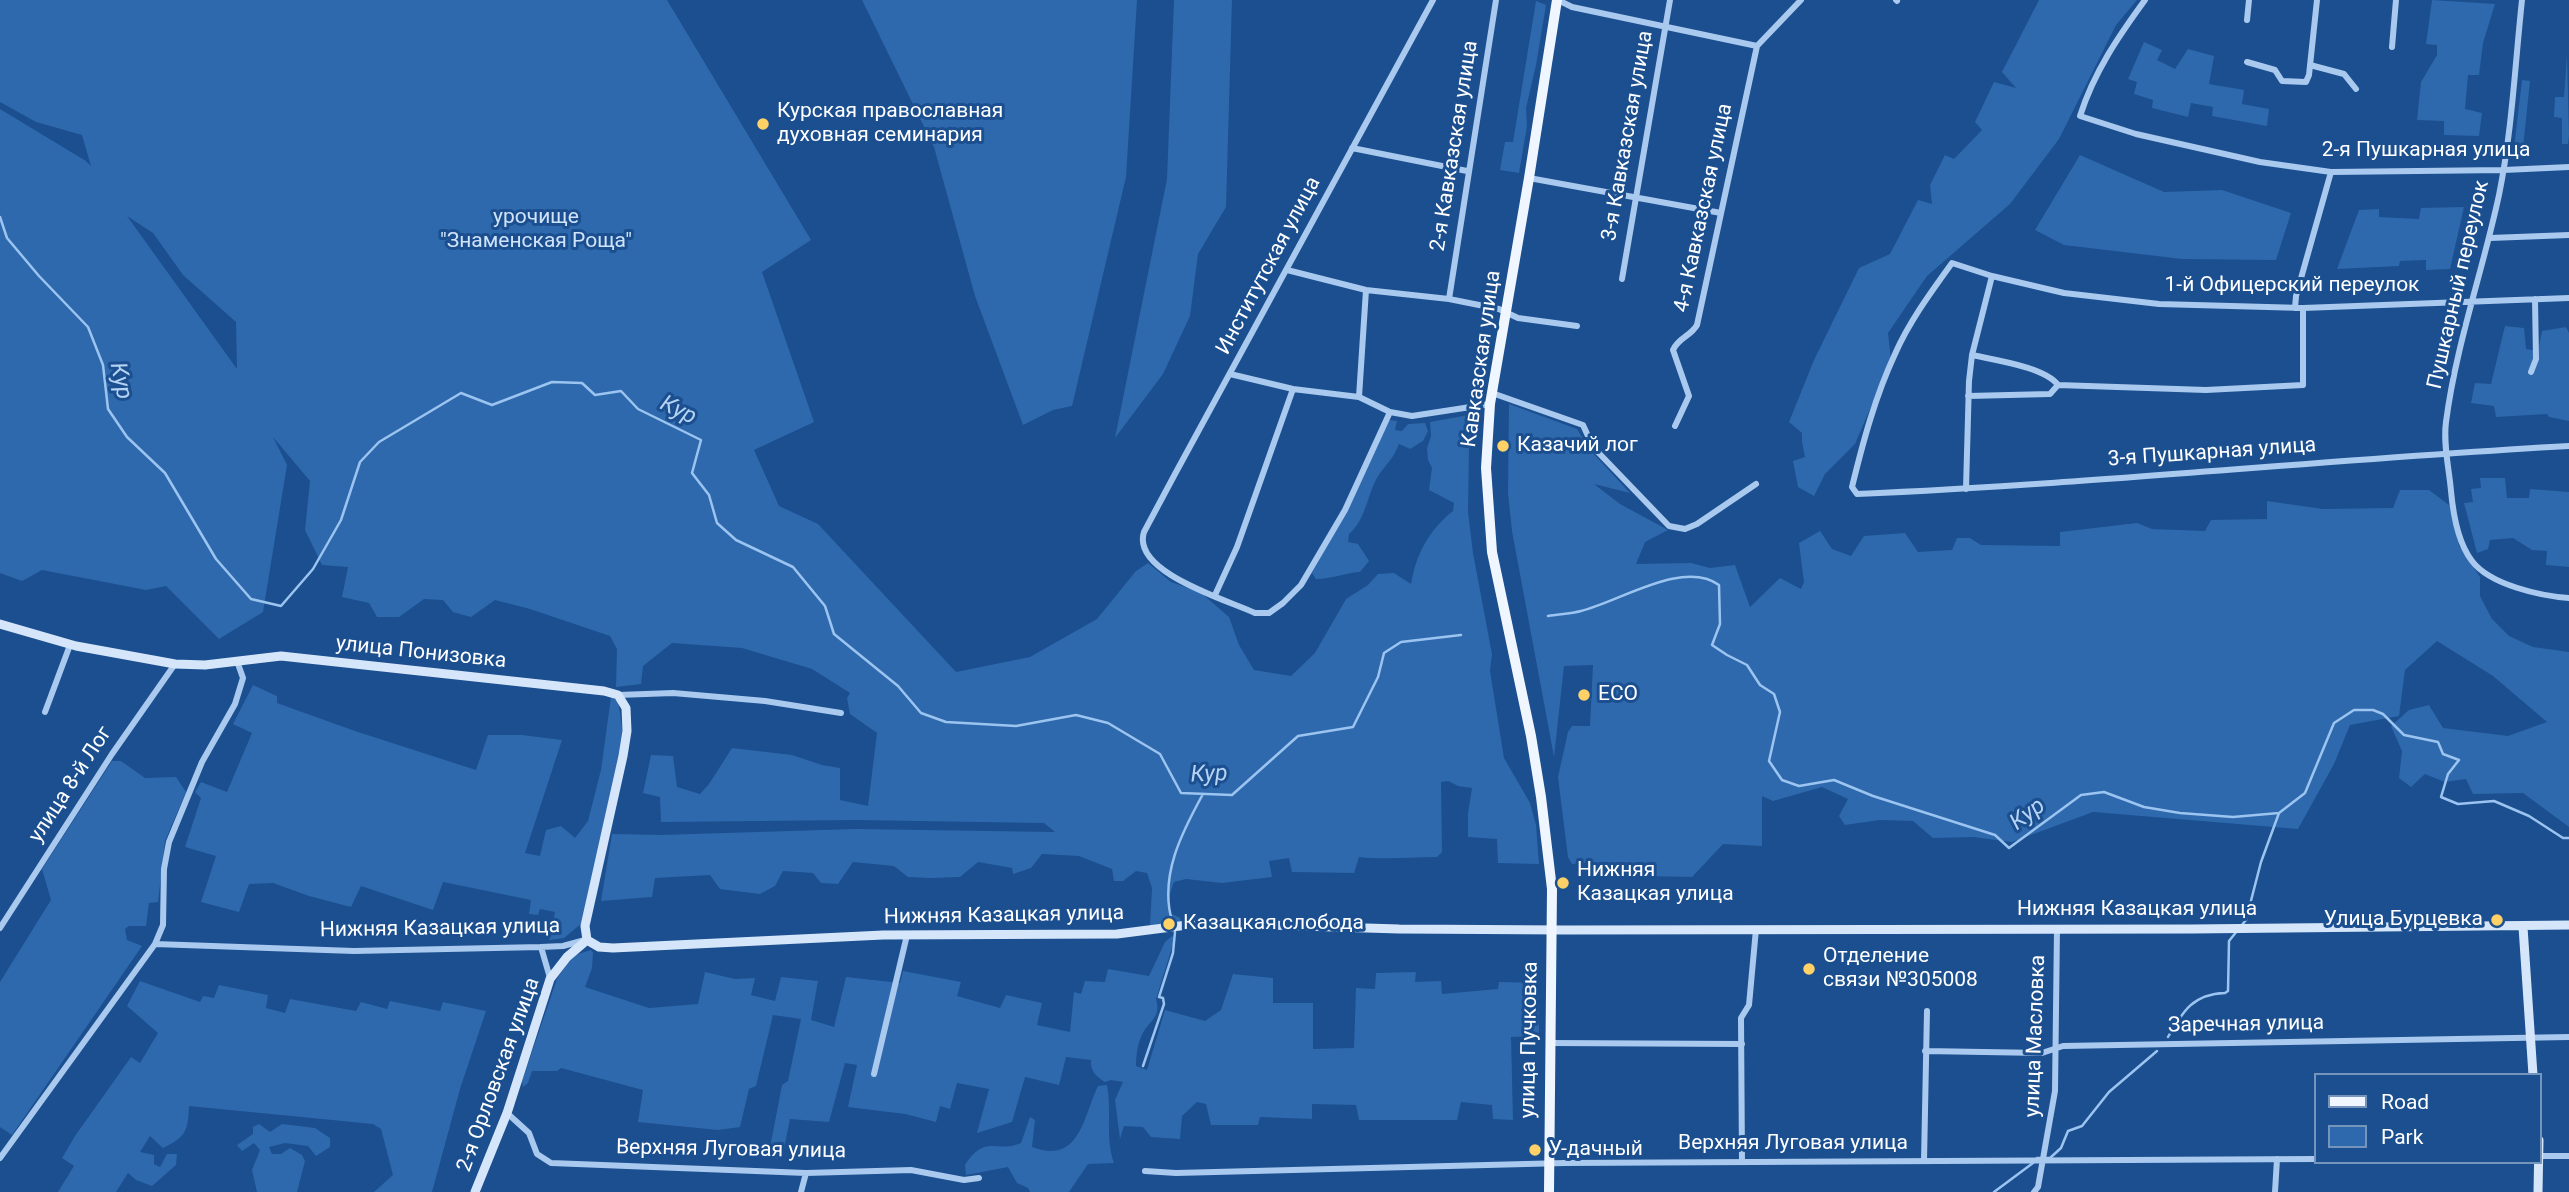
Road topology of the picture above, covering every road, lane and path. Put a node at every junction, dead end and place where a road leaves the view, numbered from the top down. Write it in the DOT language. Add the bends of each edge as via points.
graph roads {
  1 [pos="1433,0"];
  2 [pos="1496,0"];
  3 [pos="1557,0"];
  4 [pos="1670,0"];
  5 [pos="1801,0"];
  6 [pos="2145,0"];
  7 [pos="2249,0"];
  8 [pos="2318,0"];
  9 [pos="2396,0"];
  10 [pos="2522,0"];
  11 [pos="2247,20"];
  12 [pos="1665,27"];
  13 [pos="1757,46"];
  14 [pos="2392,47"];
  15 [pos="2247,62"];
  16 [pos="2310,65"];
  17 [pos="2356,89"];
  18 [pos="1352,148"];
  19 [pos="2569,167"];
  20 [pos="1467,170"];
  21 [pos="2504,170"];
  22 [pos="2331,172"];
  23 [pos="1529,178"];
  24 [pos="1636,199"];
  25 [pos="1721,214"];
  26 [pos="2569,235"];
  27 [pos="2490,238"];
  28 [pos="1287,270"];
  29 [pos="1992,276"];
  30 [pos="1622,279"];
  31 [pos="1366,290"];
  32 [pos="2569,298"];
  33 [pos="1449,299"];
  34 [pos="2535,299"];
  35 [pos="2473,302"];
  36 [pos="2299,308"];
  37 [pos="1507,313"];
  38 [pos="1577,326"];
  39 [pos="1972,355"];
  40 [pos="2531,372"];
  41 [pos="1230,374"];
  42 [pos="2058,385"];
  43 [pos="1293,388"];
  44 [pos="1492,393"];
  45 [pos="1968,396"];
  46 [pos="1359,397"];
  47 [pos="1490,404"];
  48 [pos="1390,412"];
  49 [pos="1675,425"];
  50 [pos="2569,446"];
  51 [pos="2448,453"];
  52 [pos="1756,484"];
  53 [pos="1966,489"];
  54 [pos="1857,494"];
  55 [pos="1215,595"];
  56 [pos="2569,598"];
  57 [pos="0,624"];
  58 [pos="70,645"];
  59 [pos="237,661"];
  60 [pos="175,664"];
  61 [pos="618,695"];
  62 [pos="45,712"];
  63 [pos="841,713"];
  64 [pos="2569,925"];
  65 [pos="2057,927"];
  66 [pos="2523,927"];
  67 [pos="0,928"];
  68 [pos="1756,929"];
  69 [pos="1550,930"];
  70 [pos="907,935"];
  71 [pos="587,940"];
  72 [pos="155,944"];
  73 [pos="541,947"];
  74 [pos="550,979"];
  75 [pos="1927,1012"];
  76 [pos="2530,1037"];
  77 [pos="2569,1037"];
  78 [pos="1550,1043"];
  79 [pos="1742,1044"];
  80 [pos="2056,1050"];
  81 [pos="1926,1051"];
  82 [pos="2533,1073"];
  83 [pos="874,1074"];
  84 [pos="507,1113"];
  85 [pos="2541,1156"];
  86 [pos="2569,1156"];
  87 [pos="0,1157"];
  88 [pos="2314,1158"];
  89 [pos="2277,1159"];
  90 [pos="1924,1161"];
  91 [pos="1742,1162"];
  92 [pos="2042,1162"];
  93 [pos="1549,1164"];
  94 [pos="2540,1164"];
  95 [pos="1145,1171"];
  96 [pos="806,1173"];
  97 [pos="979,1178"];
  98 [pos="2038,1190"];
  99 [pos="475,1192"];
  100 [pos="801,1192"];
  101 [pos="1549,1192"];
  102 [pos="2275,1192"];
  103 [pos="2538,1192"];
  1 -- 18 [label="street, Институтская улица"];
  2 -- 20 [label="street, 2-я Кавказская улица"];
  3 -- 12 [label="street"];
  3 -- 23 [label="main road, Кавказская улица"];
  4 -- 12 [label="street, 3-я Кавказская улица"];
  5 -- 13 [label="street"];
  6 -- 22 [label="street, 2-я Пушкарная улица" via="2094,78 2080,116 2210,151"];
  7 -- 11 [label="street"];
  8 -- 16 [label="street"];
  9 -- 14 [label="street"];
  10 -- 21 [label="street, Пушкарный переулок"];
  12 -- 13 [label="street"];
  12 -- 24 [label="street, 3-я Кавказская улица"];
  13 -- 25 [label="street, 4-я Кавказская улица"];
  15 -- 16 [label="street" via="2275,70 2282,81 2304,83"];
  16 -- 17 [label="street" via="2344,74"];
  18 -- 20 [label="street"];
  18 -- 28 [label="street, Институтская улица"];
  19 -- 21 [label="street, 2-я Пушкарная улица"];
  20 -- 33 [label="street, 2-я Кавказская улица"];
  21 -- 22 [label="street, 2-я Пушкарная улица"];
  21 -- 27 [label="street, Пушкарный переулок"];
  22 -- 36 [label="street" via="2295,296"];
  23 -- 24 [label="street"];
  23 -- 37 [label="main road, Кавказская улица"];
  24 -- 25 [label="street"];
  24 -- 30 [label="street, 3-я Кавказская улица"];
  25 -- 49 [label="street, 4-я Кавказская улица" via="1697,325 1673,349 1689,396"];
  26 -- 27 [label="street"];
  27 -- 35 [label="street, Пушкарный переулок"];
  28 -- 31 [label="street"];
  28 -- 41 [label="street, Институтская улица"];
  29 -- 36 [label="street, 1-й Офицерский переулок" via="2064,293 2159,304"];
  29 -- 39 [label="street"];
  29 -- 54 [label="street, 1-й Офицерский переулок" via="1952,263 1926,299 1895,353 1872,412 1852,487"];
  31 -- 33 [label="street"];
  31 -- 46 [label="street"];
  32 -- 34 [label="street, 1-й Офицерский переулок"];
  33 -- 37 [label="street"];
  34 -- 35 [label="street, 1-й Офицерский переулок"];
  34 -- 40 [label="street" via="2536,359"];
  35 -- 36 [label="street, 1-й Офицерский переулок"];
  35 -- 51 [label="street, Пушкарный переулок" via="2446,424"];
  36 -- 42 [label="street" via="2303,385 2206,390"];
  37 -- 38 [label="street"];
  37 -- 44 [label="main road, Кавказская улица"];
  39 -- 42 [label="street" via="2040,373"];
  39 -- 45 [label="street"];
  41 -- 43 [label="street"];
  41 -- 55 [label="street, Институтская улица" via="1142,540 1150,559 1174,578"];
  42 -- 45 [label="street" via="2050,394"];
  43 -- 46 [label="street"];
  43 -- 55 [label="street" via="1237,547"];
  44 -- 47 [label="main road, Кавказская улица"];
  44 -- 52 [label="street" via="1583,425 1593,447 1670,526 1697,524"];
  45 -- 53 [label="street"];
  46 -- 48 [label="street"];
  47 -- 48 [label="street" via="1412,416"];
  47 -- 69 [label="main road, Кавказская улица" via="1486,468 1492,552 1541,797 1552,889"];
  48 -- 55 [label="street" via="1345,510 1301,585 1269,613 1255,613"];
  50 -- 51 [label="street, 3-я Пушкарная улица"];
  51 -- 53 [label="street, 3-я Пушкарная улица"];
  51 -- 56 [label="street, Пушкарный переулок" via="2452,504 2472,561 2482,572 2519,588"];
  53 -- 54 [label="street, 3-я Пушкарная улица"];
  57 -- 58 [label="main road, улица Понизовка"];
  58 -- 60 [label="main road, улица Понизовка"];
  58 -- 62 [label="street"];
  59 -- 60 [label="main road, улица Понизовка"];
  59 -- 61 [label="main road, улица Понизовка" via="281,656"];
  59 -- 72 [label="street" via="243,678 235,704 202,762 169,842 163,925"];
  60 -- 67 [label="street, улица 8-й Лог"];
  61 -- 63 [label="street, улица Понизовка" via="673,693"];
  61 -- 71 [label="main road" via="626,708 627,731 585,926"];
  64 -- 66 [label="main road, Нижняя Казацкая улица"];
  65 -- 66 [label="main road, Нижняя Казацкая улица"];
  65 -- 68 [label="main road, Нижняя Казацкая улица"];
  65 -- 80 [label="street, улица Масловка"];
  66 -- 76 [label="main road"];
  68 -- 69 [label="main road, Нижняя Казацкая улица"];
  68 -- 79 [label="street" via="1749,1005 1741,1018"];
  69 -- 70 [label="main road, Нижняя Казацкая улица" via="1203,923 1117,934"];
  69 -- 78 [label="main road, улица Пучковка"];
  70 -- 71 [label="main road, Нижняя Казацкая улица" via="613,948"];
  70 -- 83 [label="street"];
  71 -- 73 [label="street, Нижняя Казацкая улица"];
  71 -- 74 [label="main road, 2-я Орловская улица"];
  72 -- 73 [label="street, Нижняя Казацкая улица" via="354,951"];
  72 -- 87 [label="street"];
  73 -- 74 [label="street"];
  74 -- 84 [label="main road, 2-я Орловская улица"];
  75 -- 81 [label="street"];
  76 -- 77 [label="street, Заречная улица"];
  76 -- 80 [label="street, Заречная улица" via="2063,1046"];
  76 -- 82 [label="main road"];
  78 -- 79 [label="street"];
  78 -- 93 [label="main road, улица Пучковка"];
  79 -- 91 [label="street"];
  80 -- 81 [label="street, Заречная улица"];
  80 -- 92 [label="street, улица Масловка" via="2052,1117"];
  81 -- 90 [label="street"];
  84 -- 96 [label="street, Верхняя Луговая улица" via="529,1133 537,1154 551,1163"];
  84 -- 99 [label="main road, 2-я Орловская улица"];
  85 -- 86 [label="street"];
  88 -- 89 [label="street, Верхняя Луговая улица"];
  89 -- 92 [label="street, Верхняя Луговая улица"];
  89 -- 102 [label="street"];
  90 -- 91 [label="street, Верхняя Луговая улица"];
  90 -- 92 [label="street, Верхняя Луговая улица"];
  91 -- 93 [label="street, Верхняя Луговая улица"];
  92 -- 98 [label="street, улица Масловка"];
  93 -- 95 [label="street, Верхняя Луговая улица"];
  93 -- 101 [label="main road, улица Пучковка"];
  94 -- 103 [label="main road"];
  96 -- 97 [label="street, Верхняя Луговая улица" via="911,1170 964,1180"];
  96 -- 100 [label="street"];
}
